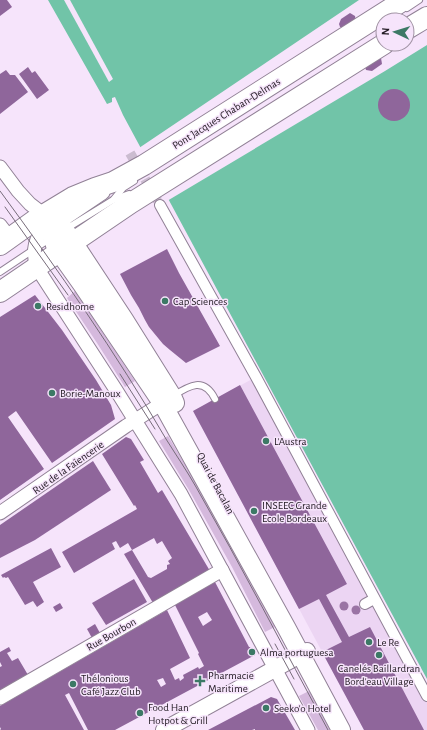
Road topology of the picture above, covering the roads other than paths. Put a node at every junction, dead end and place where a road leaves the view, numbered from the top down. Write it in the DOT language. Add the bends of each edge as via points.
graph roads {
  1 [pos="420,0"];
  2 [pos="406,12"];
  3 [pos="415,15"];
  4 [pos="427,16"];
  5 [pos="375,33"];
  6 [pos="375,49"];
  7 [pos="0,167"];
  8 [pos="151,183"];
  9 [pos="113,191"];
  10 [pos="133,192"];
  11 [pos="58,233"];
  12 [pos="3,236"];
  13 [pos="34,248"];
  14 [pos="36,268"];
  15 [pos="0,272"];
  16 [pos="0,292"];
  17 [pos="215,399"];
  18 [pos="167,400"];
  19 [pos="135,421"];
  20 [pos="0,513"];
  21 [pos="222,570"];
  22 [pos="374,599"];
  23 [pos="365,604"];
  24 [pos="304,653"];
  25 [pos="275,669"];
  26 [pos="427,696"];
  27 [pos="0,698"];
  28 [pos="164,730"];
  29 [pos="308,730"];
  30 [pos="341,730"];
  31 [pos="349,730"];
  1 -- 2 [label="lane"];
  3 -- 4 [label="main road, Pont Jacques Chaban-Delmas"];
  5 -- 8 [label="main road, Pont Jacques Chaban-Delmas"];
  6 -- 8 [label="main road, Pont Jacques Chaban-Delmas"];
  7 -- 11 [label="street, Quai de Bacalan" via="18,191"];
  8 -- 9 [label="main road, Pont Jacques Chaban-Delmas"];
  8 -- 11 [label="main road, Pont Jacques Chaban-Delmas"];
  8 -- 22 [label="street"];
  9 -- 10 [label="lane" via="127,195"];
  9 -- 11 [label="lane, Pont Jacques Chaban-Delmas"];
  9 -- 11 [label="main road, Pont Jacques Chaban-Delmas" via="95,188 73,197"];
  11 -- 12 [label="main road"];
  11 -- 13 [label="lane"];
  11 -- 13 [label="street" via="42,231"];
  11 -- 14 [label="main road"];
  11 -- 18 [label="main road, Quai de Bacalan" via="125,321"];
  13 -- 14 [label="street"];
  13 -- 15 [label="lane"];
  14 -- 16 [label="main road"];
  14 -- 19 [label="street"];
  17 -- 18 [label="lane" via="208,388 197,385 190,386"];
  18 -- 19 [label="street, Rue de la Faïencerie"];
  18 -- 24 [label="main road, Quai de Bacalan" via="183,421"];
  19 -- 20 [label="street, Rue de la Faïencerie"];
  19 -- 21 [label="street" via="181,494"];
  21 -- 25 [label="street"];
  21 -- 27 [label="street, Rue Bourbon"];
  22 -- 23 [label="street"];
  22 -- 26 [label="street"];
  24 -- 25 [label="street"];
  24 -- 30 [label="main road, Quai de Bacalan"];
  24 -- 31 [label="main road, Quai de Bacalan"];
  25 -- 28 [label="street"];
  25 -- 29 [label="street"];
}
